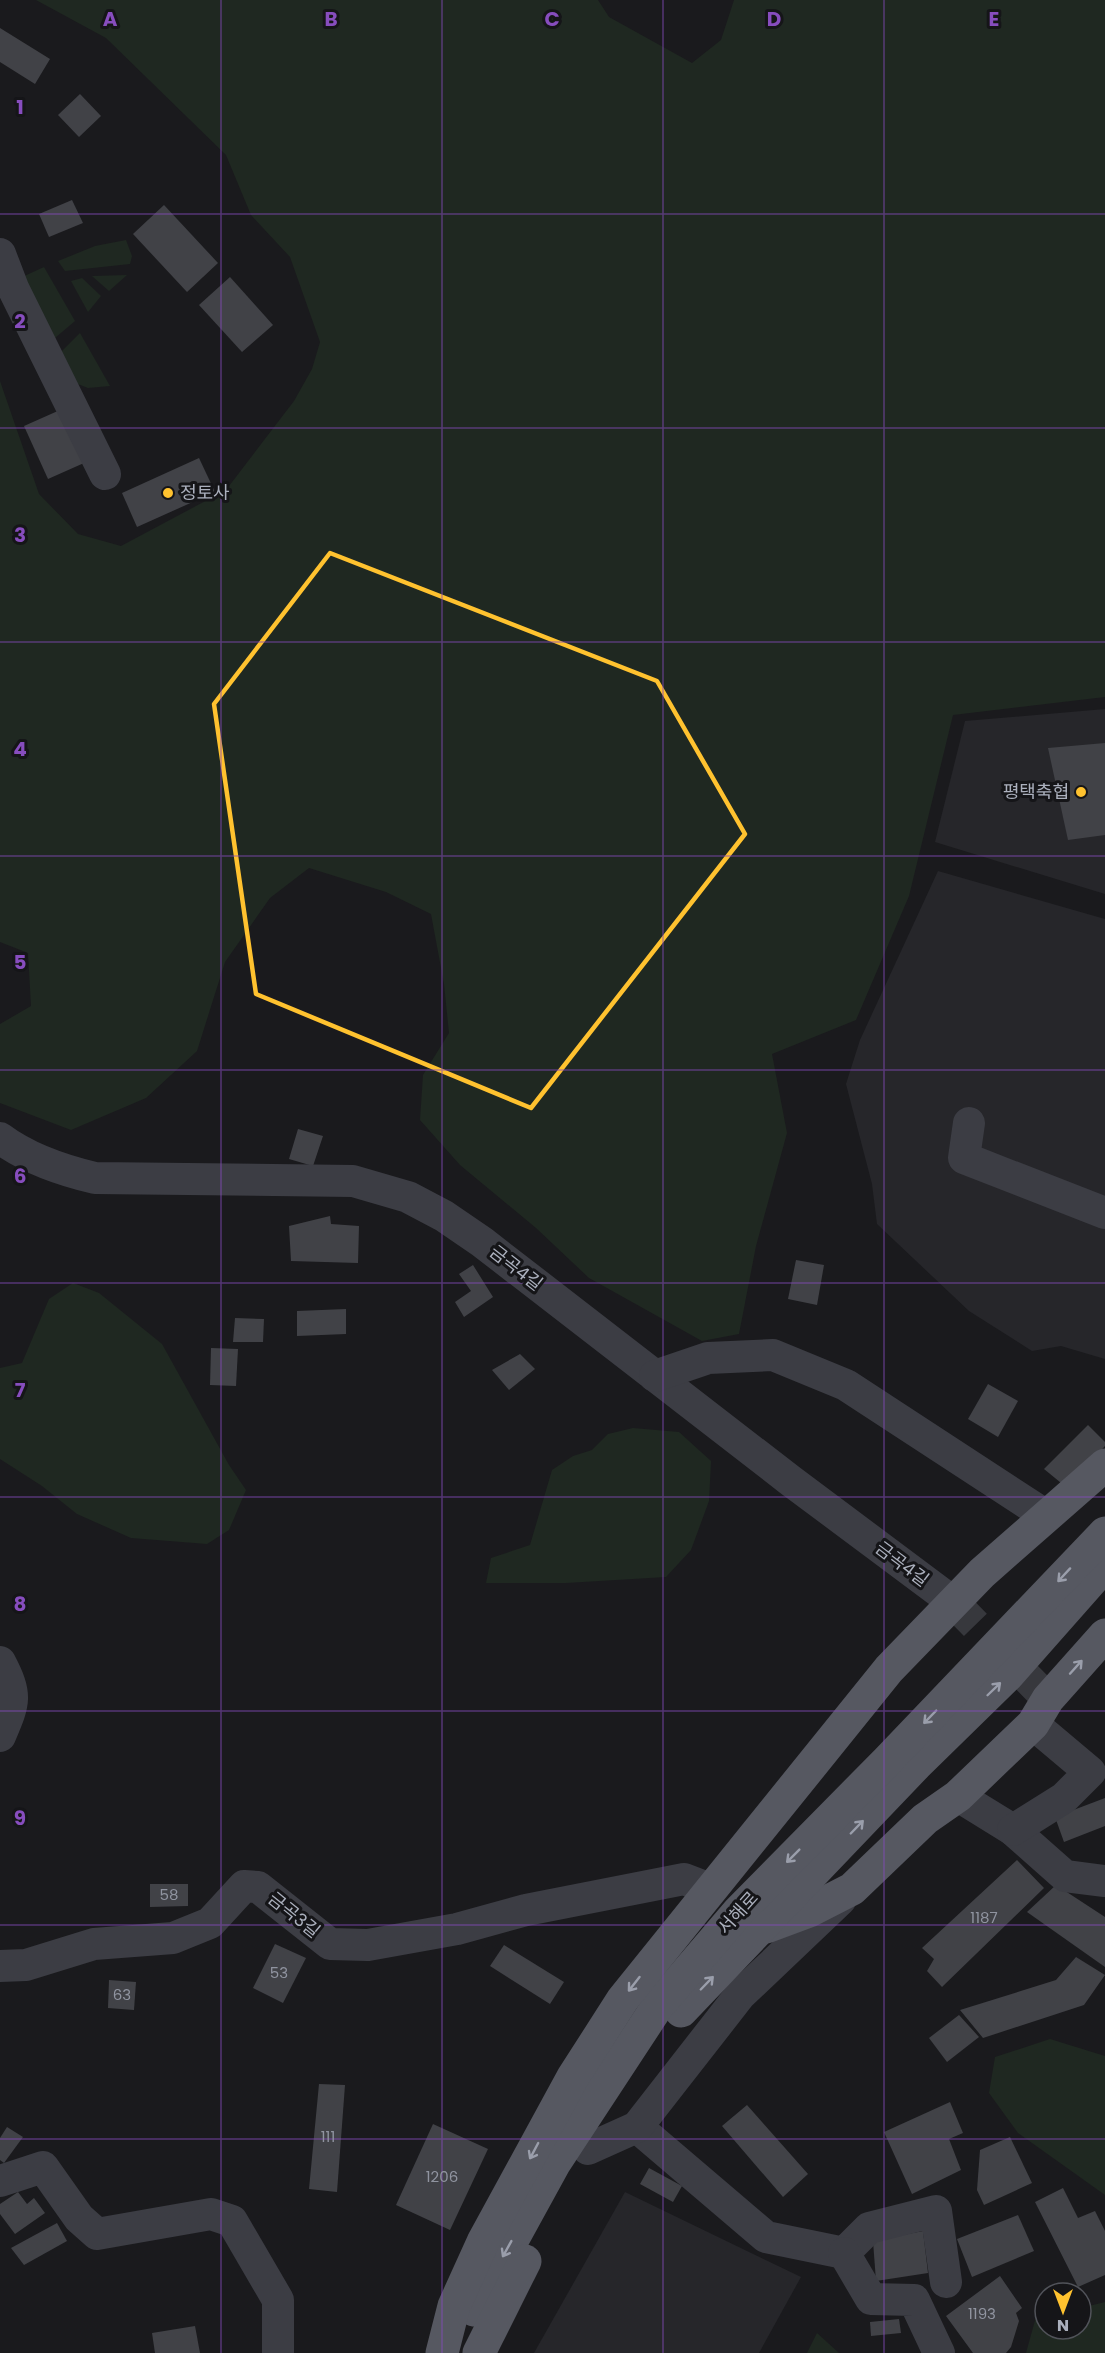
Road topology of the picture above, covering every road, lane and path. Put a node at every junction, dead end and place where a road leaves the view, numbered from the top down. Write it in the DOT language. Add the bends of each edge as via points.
graph roads {
  1 [pos="0,254"];
  2 [pos="105,474"];
  3 [pos="969,1123"];
  4 [pos="0,1138"];
  5 [pos="1105,1213"];
  6 [pos="655,1376"];
  7 [pos="1105,1465"];
  8 [pos="1046,1515"];
  9 [pos="1105,1533"];
  10 [pos="1105,1565"];
  11 [pos="953,1602"];
  12 [pos="1105,1635"];
  13 [pos="0,1662"];
  14 [pos="1040,1712"];
  15 [pos="0,1736"];
  16 [pos="958,1796"];
  17 [pos="1012,1830"];
  18 [pos="1105,1881"];
  19 [pos="710,1889"];
  20 [pos="852,1889"];
  21 [pos="757,1931"];
  22 [pos="0,1966"];
  23 [pos="637,2127"];
  24 [pos="588,2149"];
  25 [pos="0,2181"];
  26 [pos="844,2253"];
  27 [pos="946,2282"];
  28 [pos="278,2353"];
  29 [pos="442,2353"];
  30 [pos="450,2353"];
  31 [pos="479,2353"];
  32 [pos="939,2353"];
  1 -- 2 [label="street"];
  3 -- 5 [label="street" via="964,1158"];
  4 -- 6 [label="street, 금곡4길" via="61,1170 95,1178 353,1181 408,1197 482,1242"];
  6 -- 8 [label="street" via="708,1358 773,1355 846,1385"];
  6 -- 11 [label="street, 금곡4길"];
  7 -- 8 [label="main road"];
  8 -- 11 [label="main road"];
  9 -- 30 [label="main road, 서해로, one-way" via="739,1911 657,2007 554,2164"];
  21 -- 10 [label="main road, 서해로, one-way" via="1007,1676"];
  11 -- 19 [label="main road" via="889,1669"];
  14 -- 12 [label="main road, one-way"];
  13 -- 15 [label="street" via="14,1703"];
  14 -- 16 [label="main road"];
  14 -- 17 [label="street" via="1090,1772 1064,1798"];
  16 -- 17 [label="street"];
  16 -- 20 [label="main road" via="925,1819"];
  17 -- 18 [label="street" via="1065,1876"];
  19 -- 22 [label="street, 금곡3길" via="684,1879 368,1945 330,1944 258,1887 243,1886 210,1923 173,1938 94,1944 26,1965"];
  19 -- 29 [label="main road, one-way" via="623,1999 573,2077 483,2242 454,2306"];
  20 -- 21 [label="main road"];
  20 -- 23 [label="street" via="740,1995"];
  24 -- 21 [label="main road, 서해로, one-way" via="673,2019"];
  23 -- 24 [label="street"];
  23 -- 26 [label="street" via="766,2237"];
  24 -- 31 [label="main road, 서해로" via="559,2193"];
  25 -- 28 [label="street" via="43,2167 79,2218 97,2234 211,2214 232,2221 278,2300"];
  26 -- 27 [label="street" via="869,2228 936,2211"];
  26 -- 32 [label="street" via="871,2299 914,2300"];
}
